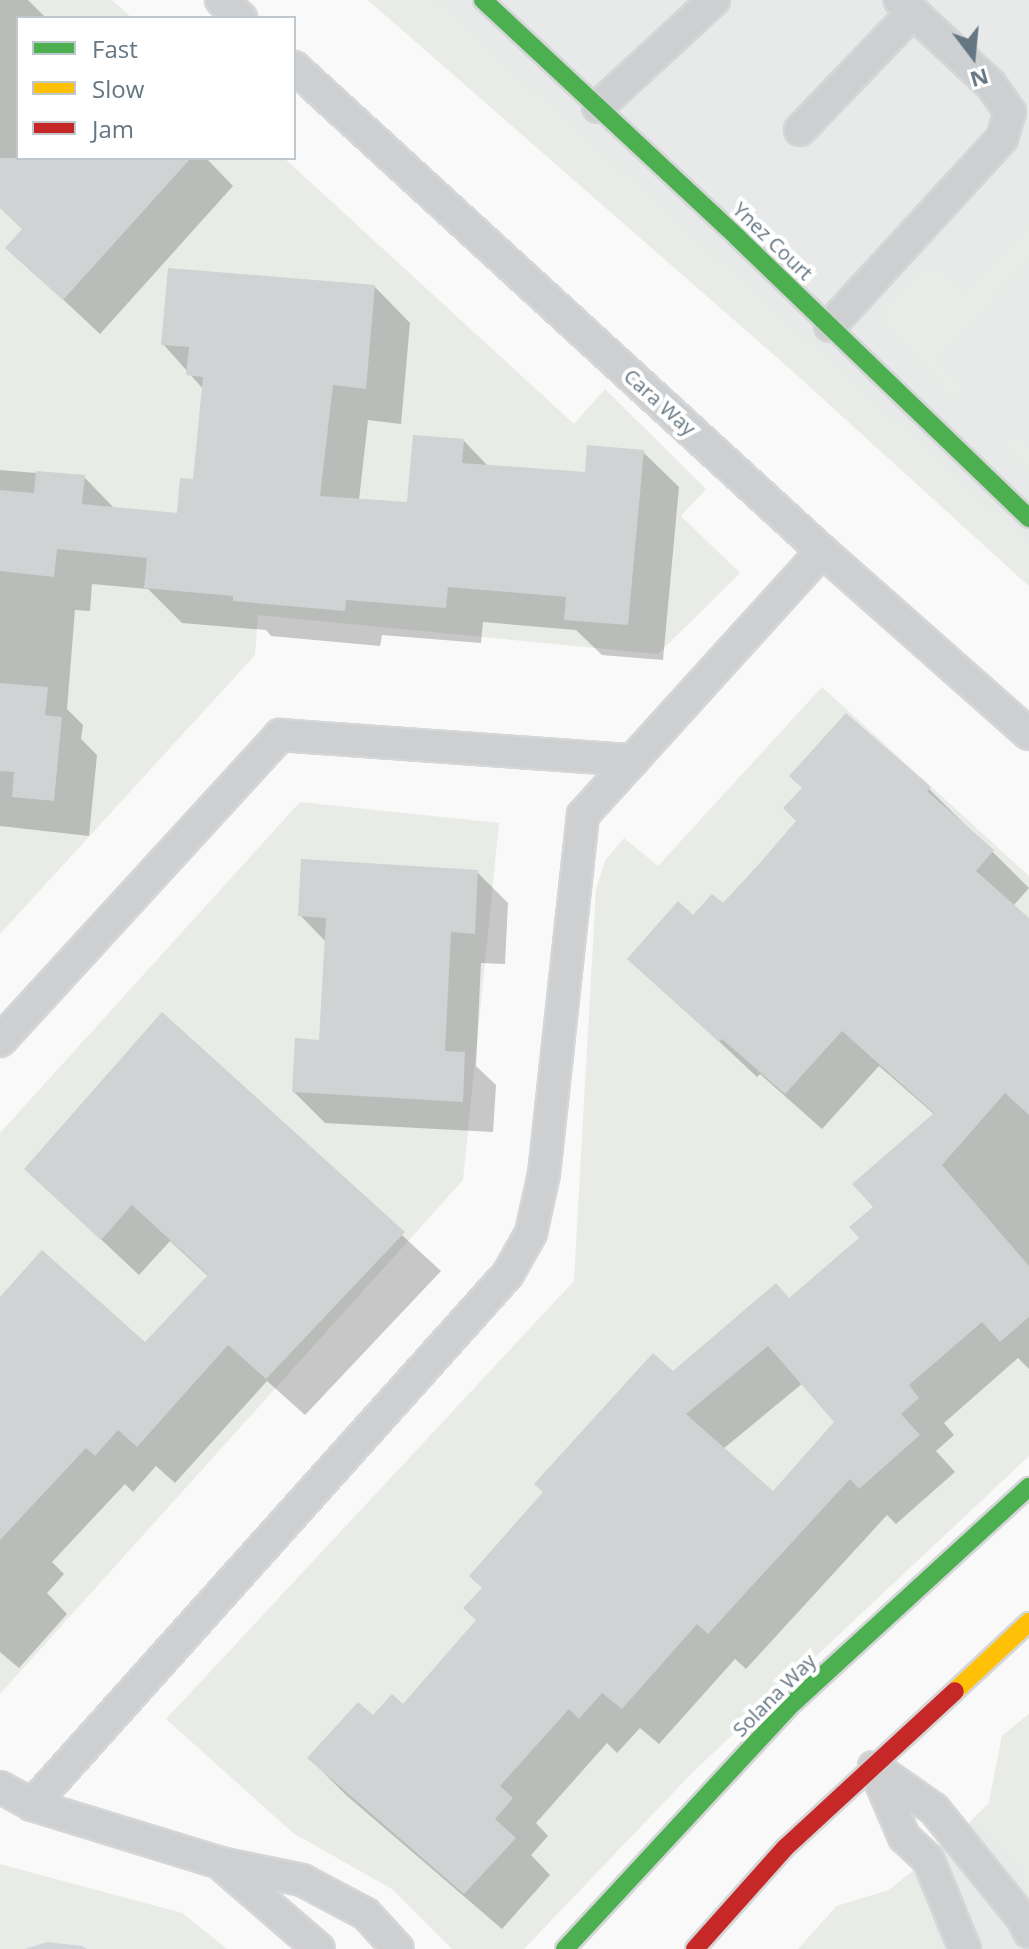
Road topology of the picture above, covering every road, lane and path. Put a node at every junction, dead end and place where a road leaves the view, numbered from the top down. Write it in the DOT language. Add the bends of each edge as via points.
graph roads {
  1 [pos="221,0"];
  2 [pos="483,0"];
  3 [pos="714,0"];
  4 [pos="906,6"];
  5 [pos="239,16"];
  6 [pos="296,69"];
  7 [pos="1020,104"];
  8 [pos="598,107"];
  9 [pos="800,130"];
  10 [pos="830,326"];
  11 [pos="1029,518"];
  12 [pos="822,551"];
  13 [pos="1029,734"];
  14 [pos="633,760"];
  15 [pos="0,1041"];
  16 [pos="1029,1487"];
  17 [pos="1029,1622"];
  18 [pos="874,1767"];
  19 [pos="0,1787"];
  20 [pos="32,1805"];
  21 [pos="220,1863"];
  22 [pos="1029,1932"];
  23 [pos="319,1949"];
  24 [pos="398,1949"];
  25 [pos="565,1949"];
  26 [pos="695,1949"];
  27 [pos="965,1949"];
  1 -- 5 [label="lane"];
  2 -- 8 [label="main road, Ynez Court"];
  3 -- 8 [label="lane"];
  4 -- 7 [label="lane" via="991,85"];
  4 -- 9 [label="lane"];
  6 -- 12 [label="lane, Cara Way"];
  7 -- 10 [label="lane" via="1002,138"];
  8 -- 10 [label="main road, Ynez Court"];
  10 -- 11 [label="main road, Ynez Court"];
  12 -- 13 [label="lane, Cara Way"];
  12 -- 14 [label="lane"];
  14 -- 15 [label="lane" via="280,735"];
  14 -- 20 [label="lane" via="583,815 544,1174 531,1233 508,1274"];
  16 -- 25 [label="main road, Solana Way" via="793,1703"];
  17 -- 18 [label="main road"];
  18 -- 22 [label="lane" via="934,1809"];
  18 -- 26 [label="main road" via="785,1848"];
  18 -- 27 [label="lane" via="904,1837 928,1859"];
  19 -- 20 [label="lane"];
  20 -- 21 [label="lane"];
  21 -- 23 [label="lane"];
  21 -- 24 [label="lane" via="302,1880 366,1914"];
}
